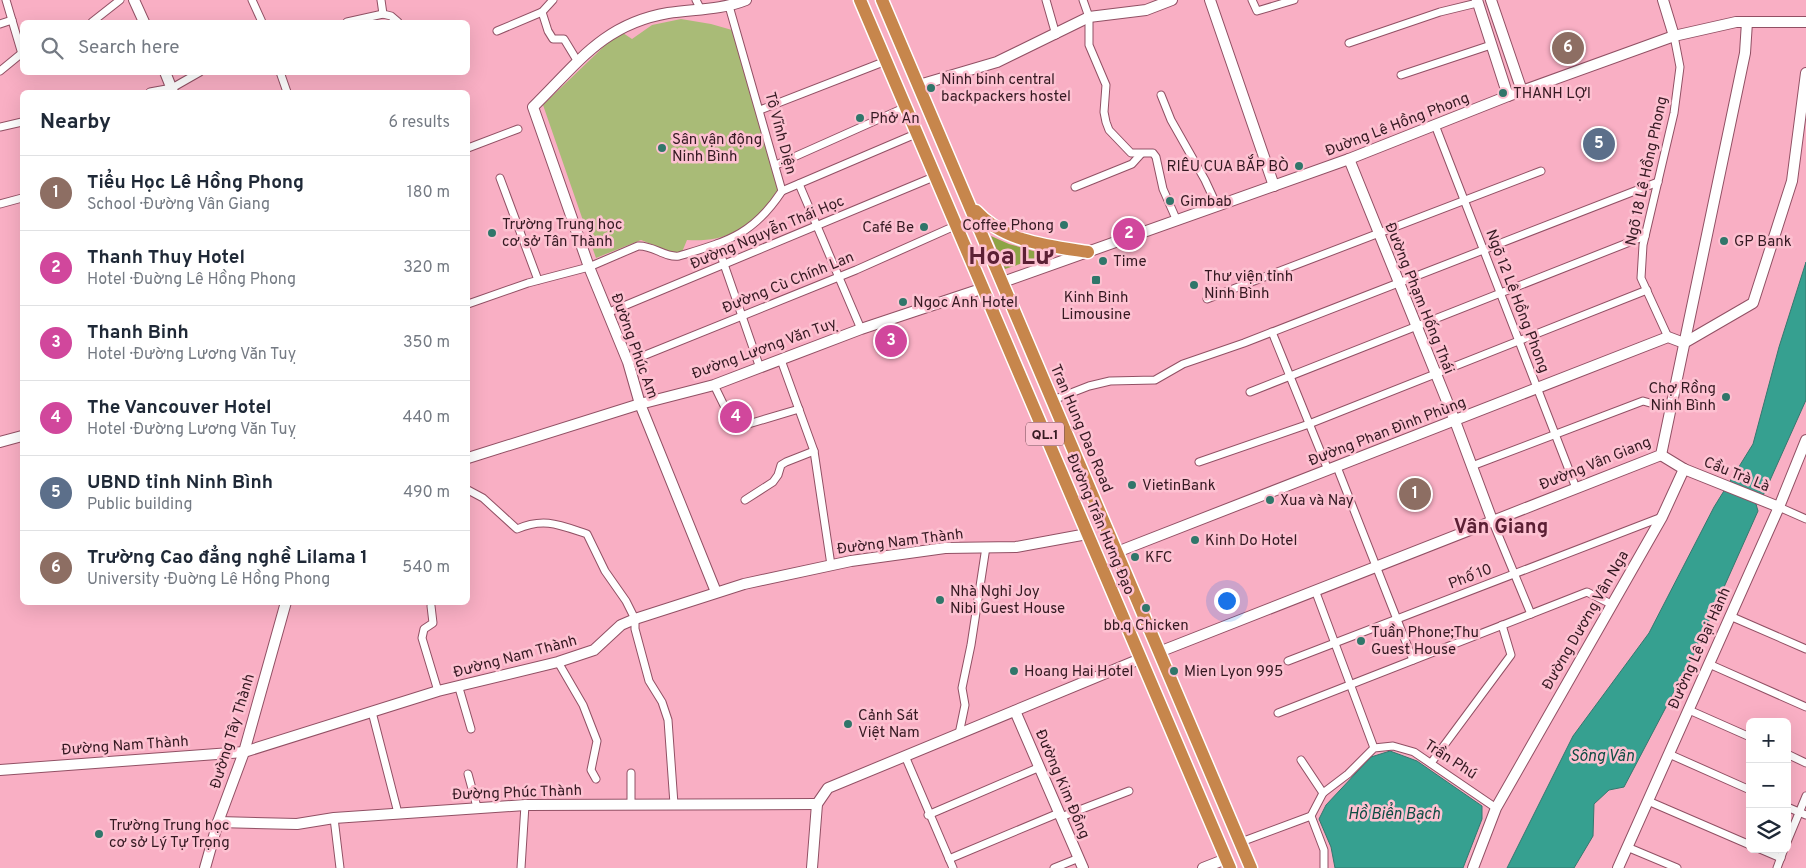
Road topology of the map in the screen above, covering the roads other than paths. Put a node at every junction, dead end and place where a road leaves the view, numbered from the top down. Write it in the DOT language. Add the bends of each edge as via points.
graph roads {
  1 [pos="6,0"];
  2 [pos="120,0"];
  3 [pos="134,0"];
  4 [pos="381,0"];
  5 [pos="553,0"];
  6 [pos="696,0"];
  7 [pos="746,0"];
  8 [pos="860,0"];
  9 [pos="882,0"];
  10 [pos="1046,0"];
  11 [pos="1083,0"];
  12 [pos="1172,0"];
  13 [pos="1210,0"];
  14 [pos="1252,0"];
  15 [pos="1294,0"];
  16 [pos="1492,0"];
  17 [pos="1663,0"];
  18 [pos="254,1"];
  19 [pos="1477,1"];
  20 [pos="729,6"];
  21 [pos="701,10"];
  22 [pos="542,12"];
  23 [pos="383,14"];
  24 [pos="1089,17"];
  25 [pos="12,20"];
  26 [pos="95,20"];
  27 [pos="143,20"];
  28 [pos="261,20"];
  29 [pos="356,20"];
  30 [pos="396,20"];
  31 [pos="1747,22"];
  32 [pos="1806,22"];
  33 [pos="0,24"];
  34 [pos="497,31"];
  35 [pos="1056,35"];
  36 [pos="1674,36"];
  37 [pos="1349,43"];
  38 [pos="1491,45"];
  39 [pos="20,47"];
  40 [pos="20,56"];
  41 [pos="886,61"];
  42 [pos="578,62"];
  43 [pos="0,71"];
  44 [pos="1806,73"];
  45 [pos="166,75"];
  46 [pos="196,75"];
  47 [pos="281,75"];
  48 [pos="1400,75"];
  49 [pos="919,85"];
  50 [pos="173,90"];
  51 [pos="286,90"];
  52 [pos="1522,91"];
  53 [pos="1161,96"];
  54 [pos="1508,96"];
  55 [pos="906,107"];
  56 [pos="760,110"];
  57 [pos="20,122"];
  58 [pos="1435,125"];
  59 [pos="0,127"];
  60 [pos="518,129"];
  61 [pos="918,133"];
  62 [pos="470,147"];
  63 [pos="1141,154"];
  64 [pos="1349,159"];
  65 [pos="776,165"];
  66 [pos="1541,170"];
  67 [pos="936,176"];
  68 [pos="500,178"];
  69 [pos="1658,182"];
  70 [pos="799,184"];
  71 [pos="1274,186"];
  72 [pos="1075,187"];
  73 [pos="782,191"];
  74 [pos="20,199"];
  75 [pos="1464,201"];
  76 [pos="0,204"];
  77 [pos="970,204"];
  78 [pos="1217,206"];
  79 [pos="1177,221"];
  80 [pos="957,225"];
  81 [pos="817,226"];
  82 [pos="1379,234"];
  83 [pos="1644,236"];
  84 [pos="716,244"];
  85 [pos="1483,249"];
  86 [pos="1088,252"];
  87 [pos="723,266"];
  88 [pos="589,267"];
  89 [pos="839,277"];
  90 [pos="538,280"];
  91 [pos="1003,282"];
  92 [pos="1398,282"];
  93 [pos="984,288"];
  94 [pos="1647,290"];
  95 [pos="1500,293"];
  96 [pos="1207,299"];
  97 [pos="470,303"];
  98 [pos="608,313"];
  99 [pos="741,316"];
  100 [pos="1415,326"];
  101 [pos="861,329"];
  102 [pos="1272,332"];
  103 [pos="1668,337"];
  104 [pos="1519,341"];
  105 [pos="1684,343"];
  106 [pos="781,360"];
  107 [pos="628,362"];
  108 [pos="760,368"];
  109 [pos="1435,374"];
  110 [pos="1290,376"];
  111 [pos="714,385"];
  112 [pos="1537,388"];
  113 [pos="1250,392"];
  114 [pos="1053,400"];
  115 [pos="640,404"];
  116 [pos="798,409"];
  117 [pos="1671,409"];
  118 [pos="1455,421"];
  119 [pos="1309,424"];
  120 [pos="1555,434"];
  121 [pos="20,437"];
  122 [pos="1806,440"];
  123 [pos="0,442"];
  124 [pos="814,451"];
  125 [pos="1661,455"];
  126 [pos="470,457"];
  127 [pos="1199,462"];
  128 [pos="1472,466"];
  129 [pos="1333,468"];
  130 [pos="1684,469"];
  131 [pos="1576,488"];
  132 [pos="470,491"];
  133 [pos="745,500"];
  134 [pos="1779,507"];
  135 [pos="1662,517"];
  136 [pos="1806,519"];
  137 [pos="1492,520"];
  138 [pos="1087,534"];
  139 [pos="986,547"];
  140 [pos="1117,552"];
  141 [pos="831,565"];
  142 [pos="1377,566"];
  143 [pos="1514,574"];
  144 [pos="1315,590"];
  145 [pos="716,592"];
  146 [pos="1611,604"];
  147 [pos="285,605"];
  148 [pos="431,606"];
  149 [pos="1531,614"];
  150 [pos="1730,616"];
  151 [pos="635,618"];
  152 [pos="1396,619"];
  153 [pos="1502,625"];
  154 [pos="1336,642"];
  155 [pos="1806,649"];
  156 [pos="1159,652"];
  157 [pos="1140,659"];
  158 [pos="1413,660"];
  159 [pos="1288,661"];
  160 [pos="558,662"];
  161 [pos="1709,664"];
  162 [pos="1351,684"];
  163 [pos="459,688"];
  164 [pos="438,691"];
  165 [pos="1806,707"];
  166 [pos="1689,710"];
  167 [pos="1015,711"];
  168 [pos="372,712"];
  169 [pos="1278,713"];
  170 [pos="471,729"];
  171 [pos="959,734"];
  172 [pos="1746,735"];
  173 [pos="1374,748"];
  174 [pos="244,752"];
  175 [pos="1669,754"];
  176 [pos="905,756"];
  177 [pos="1791,756"];
  178 [pos="1301,760"];
  179 [pos="1806,762"];
  180 [pos="1431,763"];
  181 [pos="1040,767"];
  182 [pos="0,770"];
  183 [pos="631,773"];
  184 [pos="468,774"];
  185 [pos="596,779"];
  186 [pos="1746,788"];
  187 [pos="1129,791"];
  188 [pos="1323,793"];
  189 [pos="1806,796"];
  190 [pos="1648,802"];
  191 [pos="631,804"];
  192 [pos="674,804"];
  193 [pos="817,804"];
  194 [pos="525,805"];
  195 [pos="477,807"];
  196 [pos="1496,808"];
  197 [pos="1791,808"];
  198 [pos="398,813"];
  199 [pos="1803,813"];
  200 [pos="928,814"];
  201 [pos="1060,815"];
  202 [pos="1312,816"];
  203 [pos="334,818"];
  204 [pos="218,822"];
  205 [pos="1791,835"];
  206 [pos="1746,843"];
  207 [pos="1242,847"];
  208 [pos="1627,847"];
  209 [pos="1769,853"];
  210 [pos="1783,853"];
  211 [pos="1079,858"];
  212 [pos="1781,858"];
  213 [pos="948,859"];
  214 [pos="1228,864"];
  215 [pos="205,868"];
  216 [pos="340,868"];
  217 [pos="521,868"];
  218 [pos="812,868"];
  219 [pos="953,868"];
  220 [pos="1054,868"];
  221 [pos="1083,868"];
  222 [pos="1204,868"];
  223 [pos="1251,868"];
  224 [pos="1324,868"];
  225 [pos="1473,868"];
  226 [pos="1618,868"];
  227 [pos="1677,868"];
  228 [pos="1777,868"];
  1 -- 25 [label="street"];
  2 -- 26 [label="street"];
  3 -- 27 [label="street"];
  4 -- 23 [label="street"];
  5 -- 22 [label="street"];
  6 -- 21 [label="street"];
  7 -- 20 [label="street"];
  8 -- 41 [label="highway, Đường Trân Hưng Đạo / QL.1"];
  9 -- 49 [label="highway, Tran Hung Dao Road / QL.1"];
  10 -- 35 [label="street"];
  11 -- 24 [label="street"];
  12 -- 24 [label="street" via="1146,10"];
  13 -- 71 [label="street"];
  14 -- 15 [label="street" via="1258,11"];
  16 -- 52 [label="street"];
  17 -- 36 [label="street"];
  18 -- 28 [label="street"];
  19 -- 37 [label="street"];
  19 -- 38 [label="street"];
  20 -- 21 [label="street"];
  20 -- 56 [label="street, Tô Vĩnh Diện"];
  21 -- 42 [label="street" via="640,20 613,32"];
  22 -- 34 [label="street"];
  22 -- 42 [label="street" via="553,39 564,38"];
  23 -- 29 [label="street"];
  23 -- 30 [label="street"];
  24 -- 35 [label="street"];
  24 -- 63 [label="street" via="1089,46 1106,85 1104,112 1110,130 1131,153"];
  25 -- 33 [label="street"];
  25 -- 39 [label="street"];
  31 -- 32 [label="street, Đuờng Lê Hồng Phong"];
  31 -- 36 [label="street, Đuờng Lê Hồng Phong"];
  31 -- 105 [label="street, Đường Vân Giang" via="1745,53"];
  35 -- 49 [label="street" via="997,62"];
  36 -- 52 [label="street, Đuờng Lê Hồng Phong"];
  36 -- 69 [label="street, Ngõ 18 Lê Hồng Phong" via="1680,67 1674,113"];
  38 -- 48 [label="street"];
  38 -- 54 [label="street"];
  40 -- 43 [label="street"];
  41 -- 55 [label="highway, Đường Trân Hưng Đạo / QL.1"];
  41 -- 56 [label="street"];
  42 -- 88 [label="street, Đường Phúc Am" via="533,107"];
  44 -- 105 [label="street" via="1792,181 1753,304"];
  45 -- 50 [label="street"];
  46 -- 50 [label="street"];
  47 -- 51 [label="street"];
  49 -- 77 [label="highway, Tran Hung Dao Road / QL.1"];
  52 -- 54 [label="street, Đuờng Lê Hồng Phong"];
  53 -- 78 [label="street"];
  54 -- 58 [label="street, Đuờng Lê Hồng Phong"];
  55 -- 61 [label="highway, Đường Trân Hưng Đạo / QL.1"];
  55 -- 65 [label="street"];
  56 -- 65 [label="street, Tô Vĩnh Diện"];
  57 -- 59 [label="street"];
  58 -- 64 [label="street, Đuờng Lê Hồng Phong"];
  58 -- 75 [label="street, Ngõ 12 Lê Hồng Phong"];
  60 -- 62 [label="street"];
  61 -- 67 [label="highway, Đường Trân Hưng Đạo / QL.1"];
  61 -- 70 [label="street"];
  63 -- 72 [label="street" via="1132,164"];
  63 -- 79 [label="street" via="1156,157 1163,189"];
  64 -- 71 [label="street, Đuờng Lê Hồng Phong"];
  64 -- 82 [label="street, Đường Phạm Hống Thái"];
  65 -- 73 [label="street, Tô Vĩnh Diện"];
  66 -- 75 [label="street"];
  67 -- 80 [label="highway, Đường Trân Hưng Đạo / QL.1"];
  67 -- 81 [label="street, Đường Nguyễn Thái Học"];
  68 -- 90 [label="street"];
  69 -- 83 [label="street, Ngõ 18 Lê Hồng Phong"];
  69 -- 85 [label="street"];
  70 -- 73 [label="street"];
  70 -- 81 [label="street"];
  71 -- 78 [label="street, Đuờng Lê Hồng Phong"];
  73 -- 84 [label="street, Tô Vĩnh Diện" via="764,216 751,227"];
  74 -- 76 [label="street"];
  75 -- 82 [label="street"];
  75 -- 85 [label="street, Ngõ 12 Lê Hồng Phong"];
  77 -- 86 [label="highway" via="987,223 1007,235"];
  77 -- 91 [label="highway, Tran Hung Dao Road / QL.1"];
  78 -- 79 [label="street, Đuờng Lê Hồng Phong"];
  79 -- 86 [label="street, Đuờng Lê Hồng Phong"];
  80 -- 89 [label="street, Đường Cù Chính Lan"];
  80 -- 93 [label="highway, Đường Trân Hưng Đạo / QL.1"];
  81 -- 87 [label="street, Đường Nguyễn Thái Học"];
  81 -- 89 [label="street"];
  82 -- 92 [label="street, Đường Phạm Hống Thái"];
  82 -- 96 [label="street"];
  83 -- 94 [label="street, Ngõ 18 Lê Hồng Phong" via="1641,278"];
  83 -- 95 [label="street"];
  84 -- 87 [label="street"];
  84 -- 88 [label="street, Tô Vĩnh Diện" via="675,257 651,247 638,246"];
  85 -- 92 [label="street"];
  85 -- 95 [label="street, Ngõ 12 Lê Hồng Phong"];
  86 -- 91 [label="street, Đuờng Lê Hồng Phong"];
  87 -- 98 [label="street, Đường Nguyễn Thái Học"];
  87 -- 99 [label="street"];
  88 -- 90 [label="street, Tô Vĩnh Diện"];
  88 -- 98 [label="street, Đường Phúc Am"];
  89 -- 99 [label="street, Đường Cù Chính Lan"];
  89 -- 101 [label="street"];
  90 -- 97 [label="street, Tô Vĩnh Diện"];
  91 -- 93 [label="highway"];
  91 -- 114 [label="highway, Tran Hung Dao Road / QL.1"];
  92 -- 100 [label="street, Đường Phạm Hống Thái"];
  92 -- 102 [label="street"];
  93 -- 101 [label="street, Đường Lương Văn Tuỵ"];
  93 -- 138 [label="highway, Đường Trân Hưng Đạo / QL.1"];
  94 -- 103 [label="street, Ngõ 18 Lê Hồng Phong"];
  94 -- 104 [label="street"];
  95 -- 100 [label="street"];
  95 -- 104 [label="street, Ngõ 12 Lê Hồng Phong"];
  98 -- 107 [label="street, Đường Phúc Am"];
  99 -- 107 [label="street, Đường Cù Chính Lan"];
  99 -- 108 [label="street"];
  100 -- 109 [label="street, Đường Phạm Hống Thái"];
  100 -- 110 [label="street"];
  101 -- 106 [label="street, Đường Lương Văn Tuỵ"];
  102 -- 110 [label="street"];
  102 -- 114 [label="street" via="1183,364 1154,380 1110,381"];
  103 -- 105 [label="street"];
  103 -- 112 [label="street, Đường Phan Đình Phùng"];
  104 -- 109 [label="street"];
  104 -- 112 [label="street, Ngõ 12 Lê Hồng Phong"];
  105 -- 117 [label="street, Đường Vân Giang"];
  106 -- 108 [label="street, Đường Lương Văn Tuỵ"];
  106 -- 116 [label="street"];
  107 -- 115 [label="street, Đường Phúc Am"];
  108 -- 111 [label="street, Đường Lương Văn Tuỵ"];
  109 -- 118 [label="street, Đường Phạm Hống Thái"];
  109 -- 119 [label="street"];
  110 -- 113 [label="street"];
  110 -- 119 [label="street"];
  111 -- 115 [label="street, Đường Lương Văn Tuỵ"];
  111 -- 116 [label="street" via="735,428"];
  112 -- 118 [label="street, Đường Phan Đình Phùng"];
  112 -- 120 [label="street, Ngõ 12 Lê Hồng Phong"];
  114 -- 140 [label="highway, Tran Hung Dao Road / QL.1"];
  115 -- 126 [label="street, Đường Lương Văn Tuỵ"];
  115 -- 145 [label="street, Đường Phúc Am"];
  116 -- 124 [label="street"];
  117 -- 120 [label="street" via="1643,401"];
  117 -- 125 [label="street, Đường Vân Giang"];
  118 -- 128 [label="street, Đường Phạm Hống Thái"];
  118 -- 129 [label="street, Đường Phan Đình Phùng"];
  119 -- 127 [label="street"];
  119 -- 129 [label="street"];
  120 -- 128 [label="street"];
  120 -- 131 [label="street, Ngõ 12 Lê Hồng Phong"];
  121 -- 123 [label="street"];
  122 -- 134 [label="street, Đường Lê Đại Hành"];
  124 -- 133 [label="street" via="781,465 773,482"];
  124 -- 141 [label="street"];
  125 -- 130 [label="street"];
  125 -- 131 [label="street, Đường Vân Giang"];
  128 -- 137 [label="street, Đường Phạm Hống Thái"];
  129 -- 140 [label="street, Đường Phan Đình Phùng"];
  129 -- 142 [label="street"];
  130 -- 134 [label="street, Cầu Trà Là"];
  130 -- 135 [label="street, Đường Dương Vân Nga"];
  131 -- 137 [label="street, Đường Vân Giang"];
  132 -- 151 [label="street" via="483,498 517,529 532,522 551,522 587,534 605,571"];
  134 -- 136 [label="street"];
  134 -- 150 [label="street, Đường Lê Đại Hành"];
  135 -- 143 [label="street, Phố 10"];
  135 -- 146 [label="street, Đường Dương Vân Nga"];
  137 -- 142 [label="street, Đường Vân Giang"];
  137 -- 143 [label="street, Đường Phạm Hống Thái"];
  138 -- 139 [label="street, Đường Nam Thành" via="1016,547"];
  138 -- 157 [label="highway, Đường Trân Hưng Đạo / QL.1"];
  139 -- 141 [label="street, Đường Nam Thành" via="945,548"];
  139 -- 171 [label="street" via="962,688 965,706"];
  140 -- 156 [label="highway, Tran Hung Dao Road / QL.1"];
  141 -- 145 [label="street, Đường Nam Thành"];
  142 -- 144 [label="street, Đường Vân Giang"];
  142 -- 152 [label="street"];
  143 -- 149 [label="street, Đường Phạm Hống Thái"];
  143 -- 152 [label="street, Phố 10"];
  144 -- 154 [label="street"];
  144 -- 156 [label="street, Đường Vân Giang"];
  145 -- 151 [label="street, Đường Nam Thành"];
  146 -- 149 [label="street" via="1587,592"];
  146 -- 196 [label="street, Đường Dương Vân Nga"];
  147 -- 174 [label="street, Đường Tây Thành"];
  148 -- 164 [label="street" via="433,623 424,629 422,638"];
  149 -- 153 [label="street"];
  150 -- 155 [label="street"];
  150 -- 161 [label="street, Đường Lê Đại Hành"];
  151 -- 160 [label="street, Đường Nam Thành" via="621,625 594,650"];
  151 -- 192 [label="street" via="635,630 649,681 668,720"];
  152 -- 154 [label="street, Phố 10"];
  152 -- 158 [label="street"];
  153 -- 158 [label="street"];
  153 -- 180 [label="street" via="1511,655"];
  154 -- 159 [label="street, Phố 10"];
  154 -- 162 [label="street"];
  156 -- 157 [label="highway"];
  156 -- 207 [label="highway, Tran Hung Dao Road / QL.1"];
  157 -- 167 [label="street"];
  157 -- 214 [label="highway, Đường Trân Hưng Đạo / QL.1"];
  158 -- 162 [label="street"];
  160 -- 163 [label="street, Đường Nam Thành"];
  160 -- 185 [label="street" via="583,706 597,741 591,770"];
  161 -- 165 [label="street"];
  161 -- 166 [label="street, Đường Lê Đại Hành"];
  162 -- 169 [label="street"];
  162 -- 173 [label="street"];
  163 -- 164 [label="street, Đường Nam Thành"];
  163 -- 170 [label="street"];
  164 -- 168 [label="street, Đường Nam Thành"];
  166 -- 172 [label="street"];
  166 -- 175 [label="street, Đường Lê Đại Hành"];
  167 -- 171 [label="street"];
  167 -- 181 [label="street, Đường Kim Đồng"];
  168 -- 174 [label="street, Đường Nam Thành"];
  168 -- 198 [label="street"];
  171 -- 176 [label="street"];
  173 -- 180 [label="street, Trần Phú" via="1393,746 1414,752"];
  173 -- 188 [label="street"];
  174 -- 182 [label="street, Đường Nam Thành"];
  174 -- 204 [label="street, Đường Tây Thành"];
  175 -- 186 [label="street"];
  175 -- 190 [label="street, Đường Lê Đại Hành"];
  176 -- 193 [label="street" via="828,788"];
  176 -- 200 [label="street"];
  177 -- 179 [label="street"];
  178 -- 188 [label="street"];
  180 -- 196 [label="street, Trần Phú"];
  181 -- 200 [label="street"];
  181 -- 201 [label="street, Đường Kim Đồng"];
  183 -- 191 [label="street"];
  184 -- 195 [label="street"];
  187 -- 201 [label="street"];
  188 -- 202 [label="street"];
  189 -- 199 [label="street"];
  190 -- 206 [label="street"];
  190 -- 208 [label="street, Đường Lê Đại Hành"];
  191 -- 192 [label="street, Đường Phúc Thành"];
  191 -- 194 [label="street, Đường Phúc Thành"];
  192 -- 193 [label="street, Đường Phúc Thành"];
  193 -- 218 [label="street"];
  194 -- 195 [label="street, Đường Phúc Thành"];
  194 -- 217 [label="street"];
  195 -- 198 [label="street, Đường Phúc Thành"];
  196 -- 225 [label="street, Đường Dương Vân Nga"];
  197 -- 199 [label="street"];
  198 -- 203 [label="street, Đường Phúc Thành"];
  199 -- 205 [label="street"];
  200 -- 213 [label="street"];
  201 -- 211 [label="street, Đường Kim Đồng"];
  201 -- 213 [label="street"];
  202 -- 207 [label="street"];
  202 -- 224 [label="street" via="1324,850"];
  203 -- 204 [label="street, Đường Phúc Thành" via="297,824"];
  203 -- 216 [label="street"];
  204 -- 215 [label="street, Đường Tây Thành"];
  207 -- 214 [label="highway"];
  207 -- 223 [label="highway, Tran Hung Dao Road / QL.1"];
  208 -- 226 [label="street, Đường Lê Đại Hành"];
  208 -- 227 [label="street"];
  209 -- 212 [label="street"];
  210 -- 212 [label="street"];
  211 -- 220 [label="street"];
  211 -- 221 [label="street, Đường Kim Đồng"];
  212 -- 228 [label="street"];
  213 -- 219 [label="street"];
  214 -- 222 [label="street"];
}
